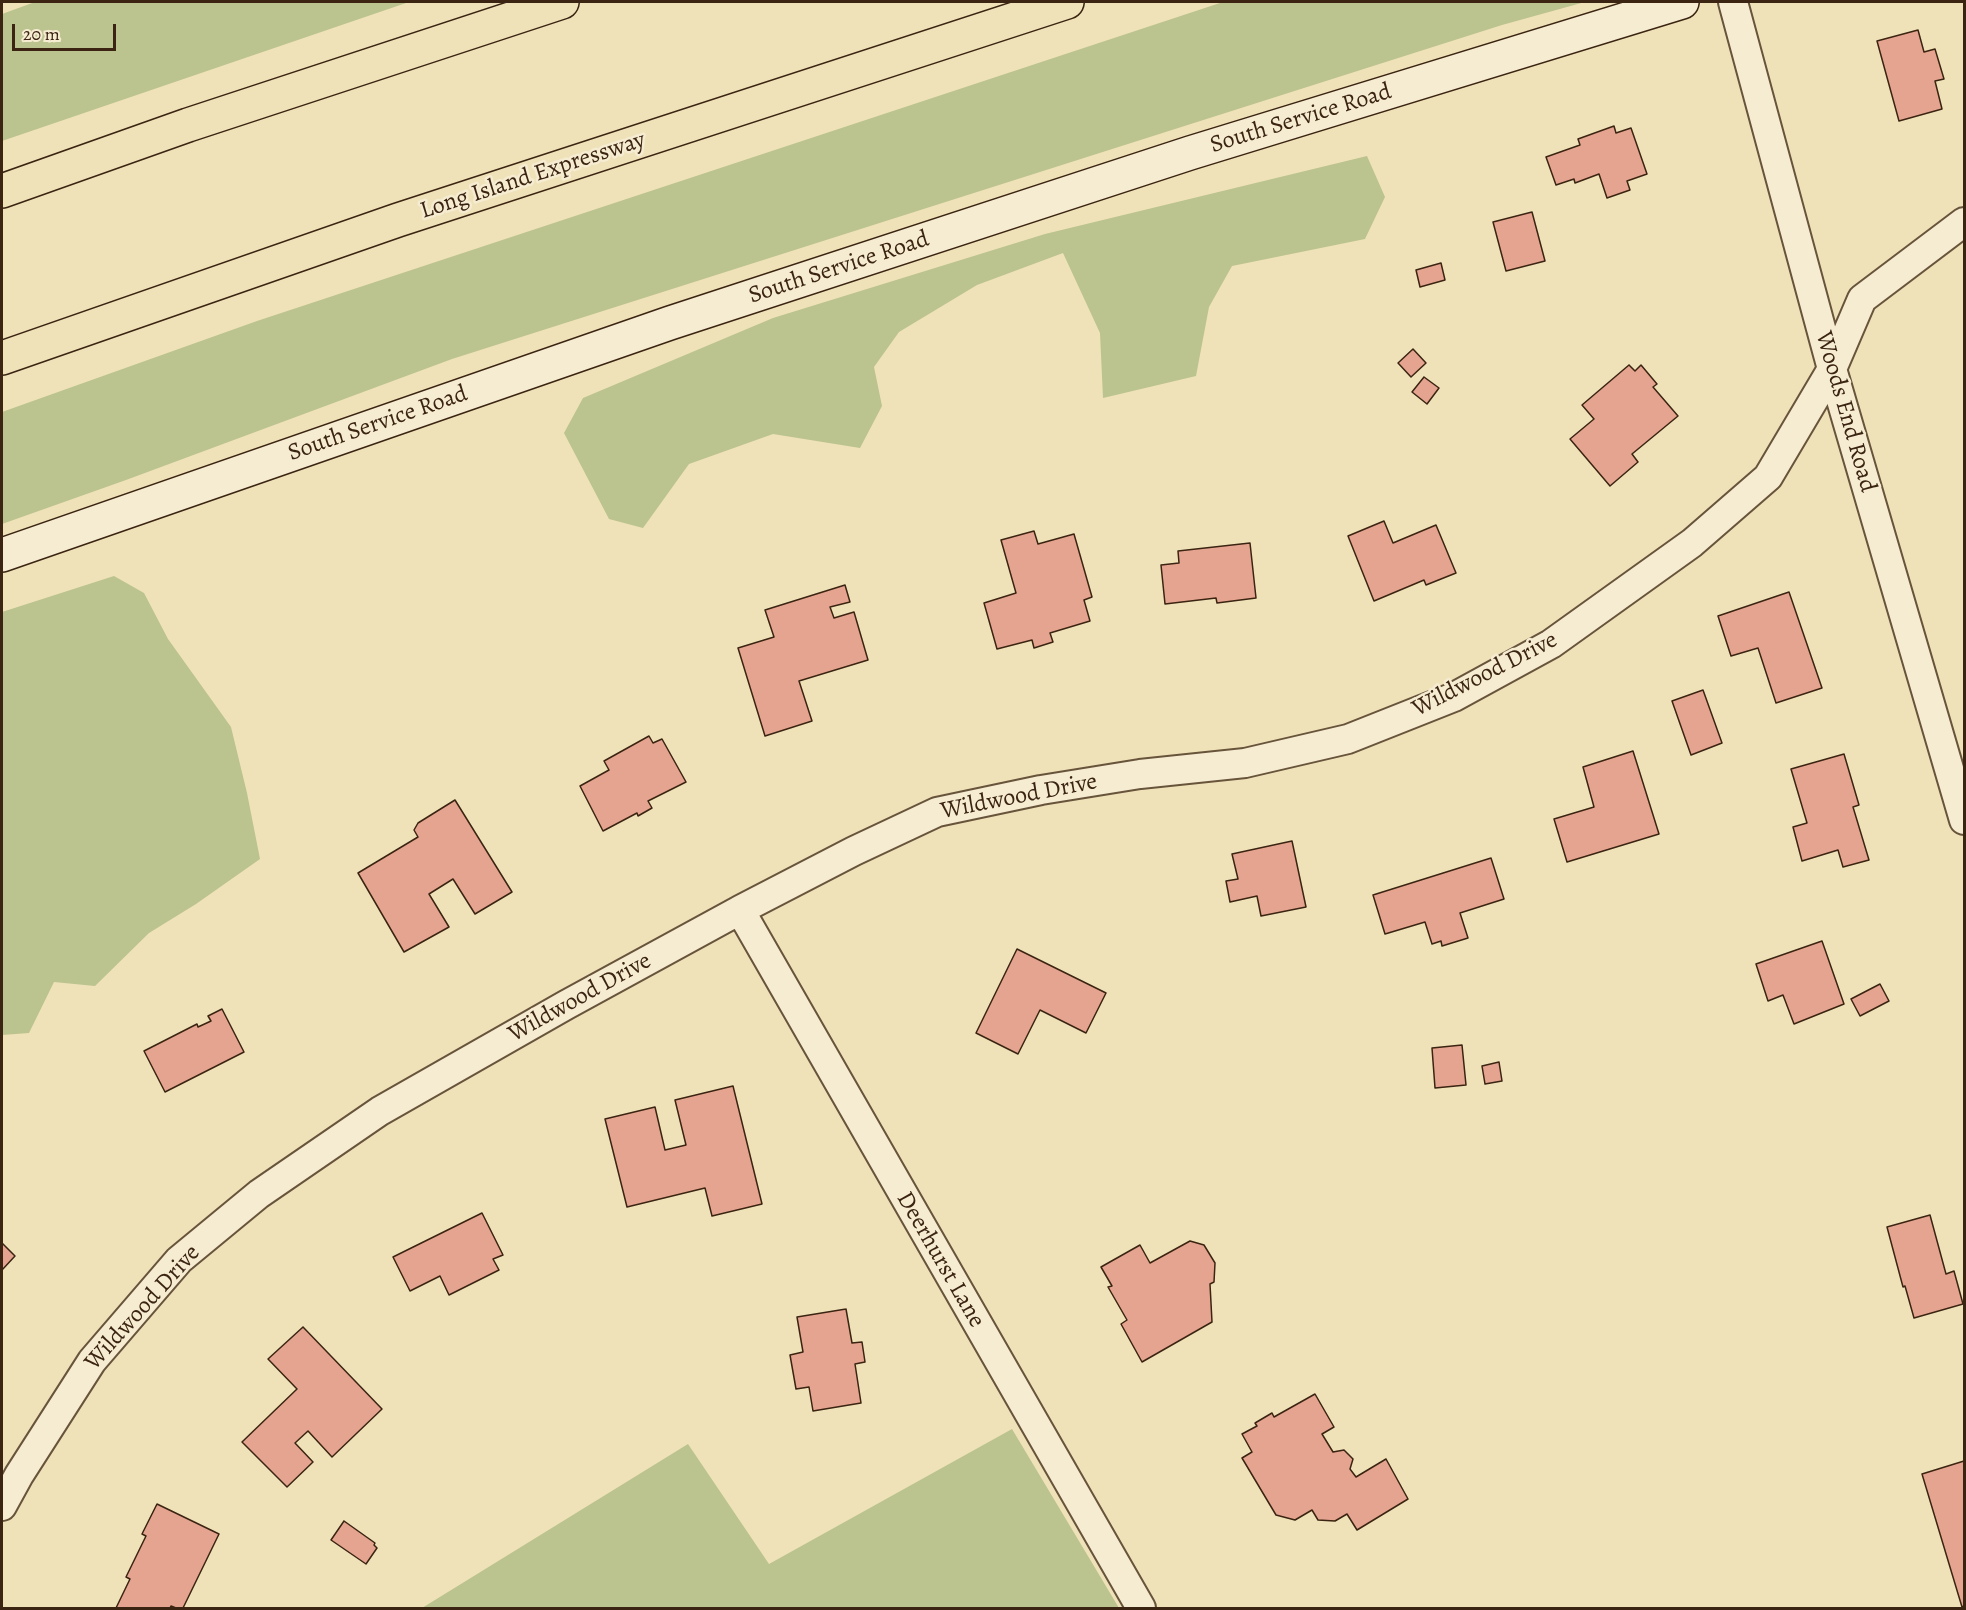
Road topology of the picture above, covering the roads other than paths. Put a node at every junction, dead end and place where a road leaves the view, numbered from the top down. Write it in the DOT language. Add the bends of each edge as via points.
graph roads {
  1 [pos="562,2"];
  2 [pos="1067,2"];
  3 [pos="1682,2"];
  4 [pos="1733,2"];
  5 [pos="2,191"];
  6 [pos="1965,222"];
  7 [pos="2,358"];
  8 [pos="1832,369"];
  9 [pos="2,555"];
  10 [pos="1965,820"];
  11 [pos="740,910"];
  12 [pos="2,1506"];
  13 [pos="1142,1608"];
  1 -- 5 [label="highway" via="188,125"];
  2 -- 7 [label="highway, Long Island Expressway" via="398,220"];
  3 -- 9 [label="main road, South Service Road" via="1190,153 670,323"];
  4 -- 8 [label="street, Woods End Road"];
  6 -- 8 [label="street, Wildwood Drive" via="1862,299"];
  8 -- 10 [label="street, Woods End Road"];
  8 -- 11 [label="street, Wildwood Drive" via="1768,477 1692,543 1551,644 1454,697 1348,739 1245,763 1052,788 937,812"];
  11 -- 12 [label="street, Wildwood Drive" via="380,1111 259,1194 179,1260 92,1360"];
  11 -- 13 [label="street, Deerhurst Lane"];
}
